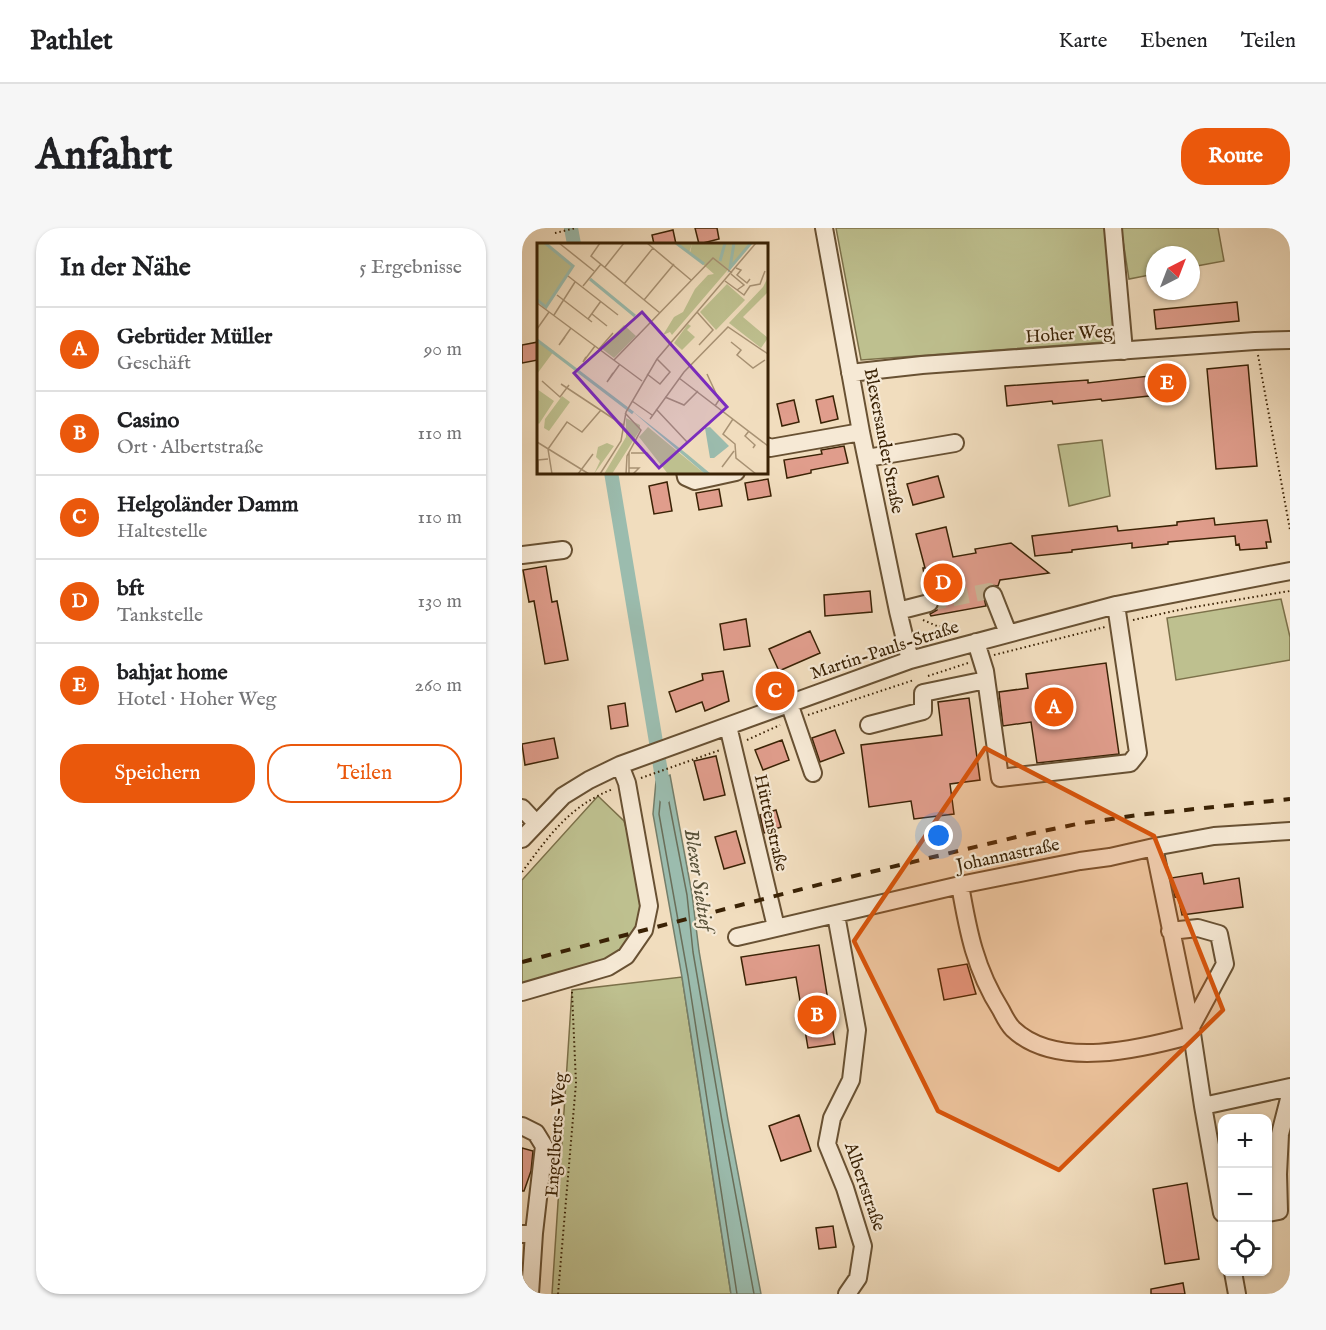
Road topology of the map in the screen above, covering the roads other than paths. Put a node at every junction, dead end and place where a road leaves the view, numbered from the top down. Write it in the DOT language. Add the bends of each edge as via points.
graph roads {
  1 [pos="824,228"];
  2 [pos="1113,228"];
  3 [pos="1290,340"];
  4 [pos="1124,351"];
  5 [pos="850,373"];
  6 [pos="861,432"];
  7 [pos="955,443"];
  8 [pos="768,449"];
  9 [pos="867,458"];
  10 [pos="685,474"];
  11 [pos="728,474"];
  12 [pos="563,550"];
  13 [pos="522,555"];
  14 [pos="1290,571"];
  15 [pos="993,596"];
  16 [pos="929,603"];
  17 [pos="1116,605"];
  18 [pos="905,609"];
  19 [pos="1008,633"];
  20 [pos="976,642"];
  21 [pos="910,660"];
  22 [pos="986,680"];
  23 [pos="792,711"];
  24 [pos="869,725"];
  25 [pos="728,726"];
  26 [pos="626,763"];
  27 [pos="813,773"];
  28 [pos="522,807"];
  29 [pos="536,823"];
  30 [pos="1290,831"];
  31 [pos="522,839"];
  32 [pos="1154,847"];
  33 [pos="960,885"];
  34 [pos="836,915"];
  35 [pos="776,927"];
  36 [pos="1170,931"];
  37 [pos="737,937"];
  38 [pos="522,992"];
  39 [pos="1192,1031"];
  40 [pos="1290,1087"];
  41 [pos="1290,1095"];
  42 [pos="1203,1106"];
  43 [pos="522,1126"];
  44 [pos="1218,1190"];
  45 [pos="1272,1212"];
  46 [pos="528,1234"];
  47 [pos="1234,1276"];
  48 [pos="527,1288"];
  49 [pos="847,1294"];
  50 [pos="1237,1294"];
  1 -- 5 [label="street, Blexersander Straße"];
  2 -- 4 [label="street"];
  3 -- 4 [label="street, Hoher Weg"];
  4 -- 5 [label="street, Hoher Weg"];
  5 -- 6 [label="street, Blexersander Straße"];
  6 -- 8 [label="street"];
  6 -- 9 [label="street, Blexersander Straße"];
  7 -- 9 [label="street"];
  9 -- 18 [label="street, Blexersander Straße"];
  10 -- 11 [label="street" via="695,482"];
  12 -- 13 [label="street"];
  14 -- 17 [label="street, Martin-Pauls-Straße"];
  15 -- 19 [label="street"];
  16 -- 18 [label="street"];
  17 -- 19 [label="street, Martin-Pauls-Straße"];
  17 -- 22 [label="street" via="1138,753 1130,764 1000,778"];
  18 -- 21 [label="street, Blexersander Straße"];
  19 -- 20 [label="street, Martin-Pauls-Straße"];
  20 -- 21 [label="street, Martin-Pauls-Straße"];
  20 -- 22 [label="street"];
  21 -- 23 [label="street, Martin-Pauls-Straße"];
  22 -- 24 [label="street" via="923,693 923,711"];
  23 -- 25 [label="street, Martin-Pauls-Straße"];
  23 -- 27 [label="street"];
  25 -- 26 [label="street, Martin-Pauls-Straße"];
  25 -- 35 [label="street, Hüttenstraße"];
  26 -- 29 [label="street, Martin-Pauls-Straße" via="569,792"];
  26 -- 38 [label="street" via="649,906 644,930 626,956 608,967"];
  28 -- 29 [label="street"];
  29 -- 31 [label="street, Martin-Pauls-Straße"];
  30 -- 32 [label="street, Johannastraße" via="1214,836"];
  32 -- 33 [label="street, Johannastraße"];
  32 -- 36 [label="street"];
  33 -- 34 [label="street, Johannastraße"];
  33 -- 39 [label="street" via="974,955 987,988 1012,1028 1033,1042 1058,1052 1113,1052 1161,1044"];
  34 -- 35 [label="street, Johannastraße"];
  34 -- 49 [label="street, Albertstraße" via="857,1030 851,1080 832,1118 827,1144 863,1246 858,1278"];
  35 -- 37 [label="street, Johannastraße"];
  36 -- 39 [label="street"];
  36 -- 39 [label="street" via="1198,928 1219,934 1225,964"];
  39 -- 42 [label="street"];
  40 -- 42 [label="street"];
  41 -- 45 [label="street" via="1280,1134 1279,1211"];
  42 -- 44 [label="street"];
  43 -- 46 [label="street" via="536,1133 543,1146"];
  46 -- 48 [label="street"];
  47 -- 50 [label="street"];
}
